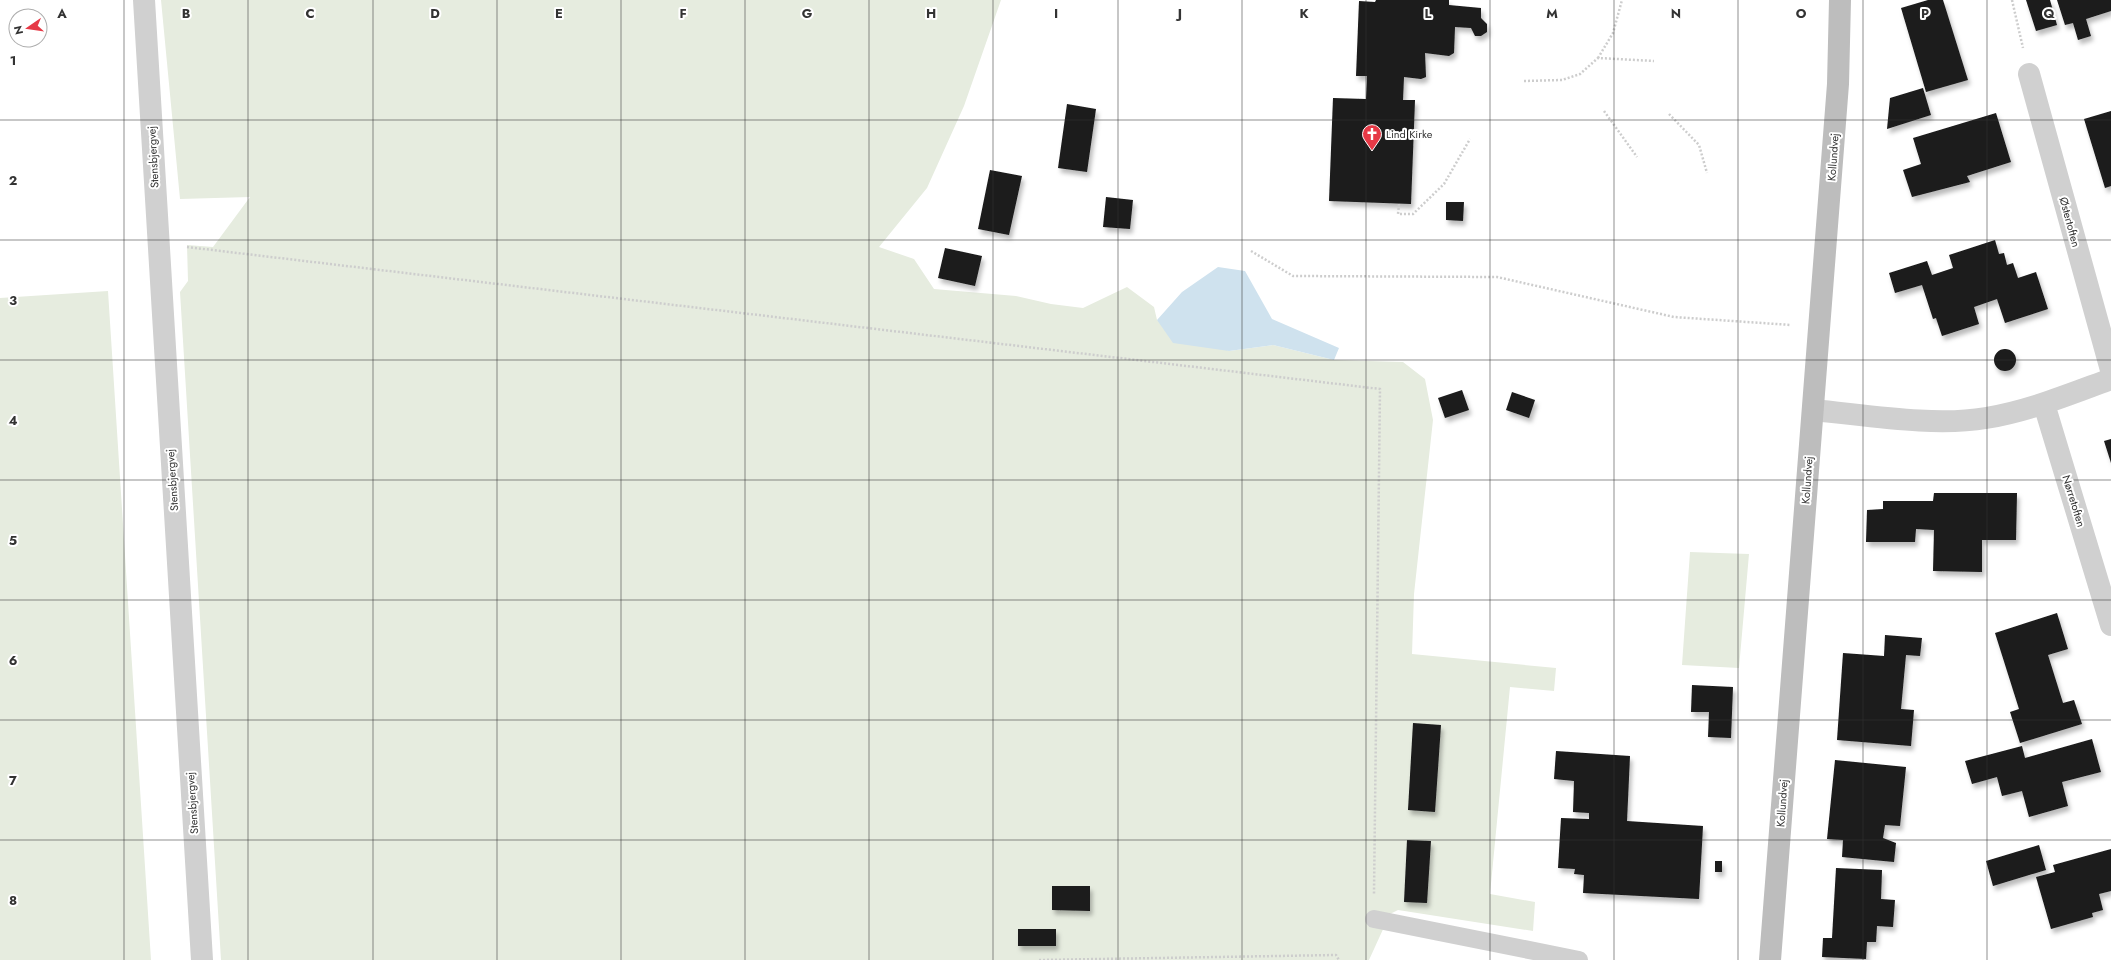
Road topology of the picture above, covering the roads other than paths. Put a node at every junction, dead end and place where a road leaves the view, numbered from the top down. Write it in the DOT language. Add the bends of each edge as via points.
graph roads {
  1 [pos="144,0"];
  2 [pos="1840,0"];
  3 [pos="2029,74"];
  4 [pos="2111,370"];
  5 [pos="2111,379"];
  6 [pos="2044,404"];
  7 [pos="1813,410"];
  8 [pos="2107,597"];
  9 [pos="2111,625"];
  10 [pos="1374,919"];
  11 [pos="202,960"];
  12 [pos="1580,960"];
  13 [pos="1770,960"];
  1 -- 11 [label="street, Stensbjergvej"];
  2 -- 7 [label="street, Kollundvej" via="1838,84"];
  3 -- 4 [label="street, Østertoften"];
  5 -- 6 [label="street"];
  6 -- 7 [label="street" via="1986,418 1938,421"];
  6 -- 8 [label="street, Nørretoften"];
  7 -- 13 [label="street, Kollundvej"];
  8 -- 9 [label="street, Nørretoften"];
  10 -- 12 [label="lane"];
}
